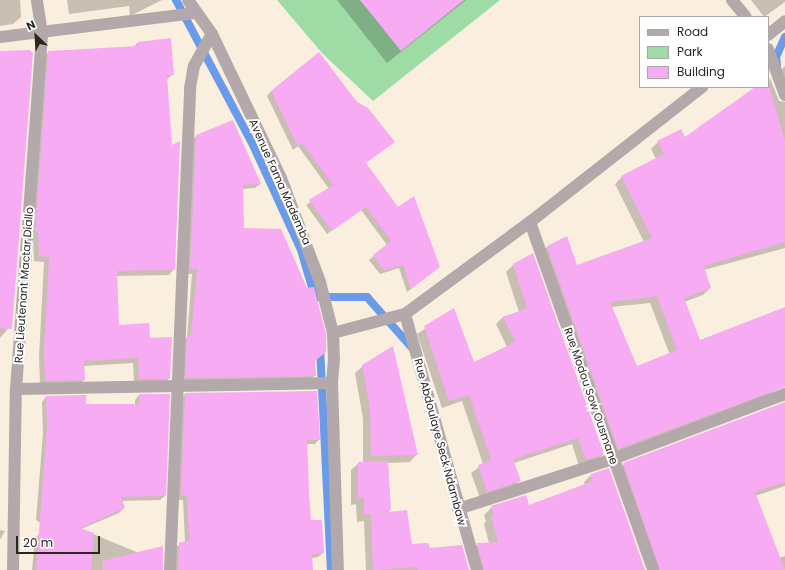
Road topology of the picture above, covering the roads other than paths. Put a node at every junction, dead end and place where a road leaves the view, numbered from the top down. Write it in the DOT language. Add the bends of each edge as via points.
graph roads {
  1 [pos="37,0"];
  2 [pos="188,0"];
  3 [pos="732,0"];
  4 [pos="195,13"];
  5 [pos="745,16"];
  6 [pos="785,21"];
  7 [pos="42,34"];
  8 [pos="212,34"];
  9 [pos="769,34"];
  10 [pos="0,37"];
  11 [pos="769,52"];
  12 [pos="701,88"];
  13 [pos="785,95"];
  14 [pos="530,222"];
  15 [pos="405,314"];
  16 [pos="333,333"];
  17 [pos="332,383"];
  18 [pos="176,387"];
  19 [pos="16,389"];
  20 [pos="785,394"];
  21 [pos="613,459"];
  22 [pos="458,509"];
  23 [pos="13,570"];
  24 [pos="170,570"];
  25 [pos="338,570"];
  26 [pos="476,570"];
  27 [pos="653,570"];
  1 -- 7 [label="street, Rue Lieutenant Mactar Diallo"];
  2 -- 4 [label="street, Avenue Fama Mademba"];
  3 -- 5 [label="street"];
  4 -- 7 [label="street"];
  4 -- 8 [label="street, Avenue Fama Mademba"];
  6 -- 9 [label="street"];
  7 -- 10 [label="street"];
  7 -- 19 [label="street, Rue Lieutenant Mactar Diallo"];
  8 -- 16 [label="street, Avenue Fama Mademba" via="296,212 320,282"];
  8 -- 18 [label="street" via="194,66 190,88"];
  11 -- 13 [label="street"];
  12 -- 14 [label="street"];
  14 -- 15 [label="street"];
  14 -- 21 [label="street, Rue Modou Sow Ousmane"];
  15 -- 16 [label="street"];
  15 -- 22 [label="street, Rue Abdoulaye Seck Ndambaw"];
  16 -- 17 [label="street, Avenue Fama Mademba"];
  17 -- 18 [label="street"];
  17 -- 25 [label="street, Avenue Fama Mademba"];
  18 -- 19 [label="street"];
  18 -- 24 [label="street"];
  19 -- 23 [label="street, Rue Lieutenant Mactar Diallo"];
  20 -- 21 [label="street"];
  21 -- 22 [label="street"];
  21 -- 27 [label="street, Rue Modou Sow Ousmane"];
  22 -- 26 [label="street, Rue Abdoulaye Seck Ndambaw"];
}
